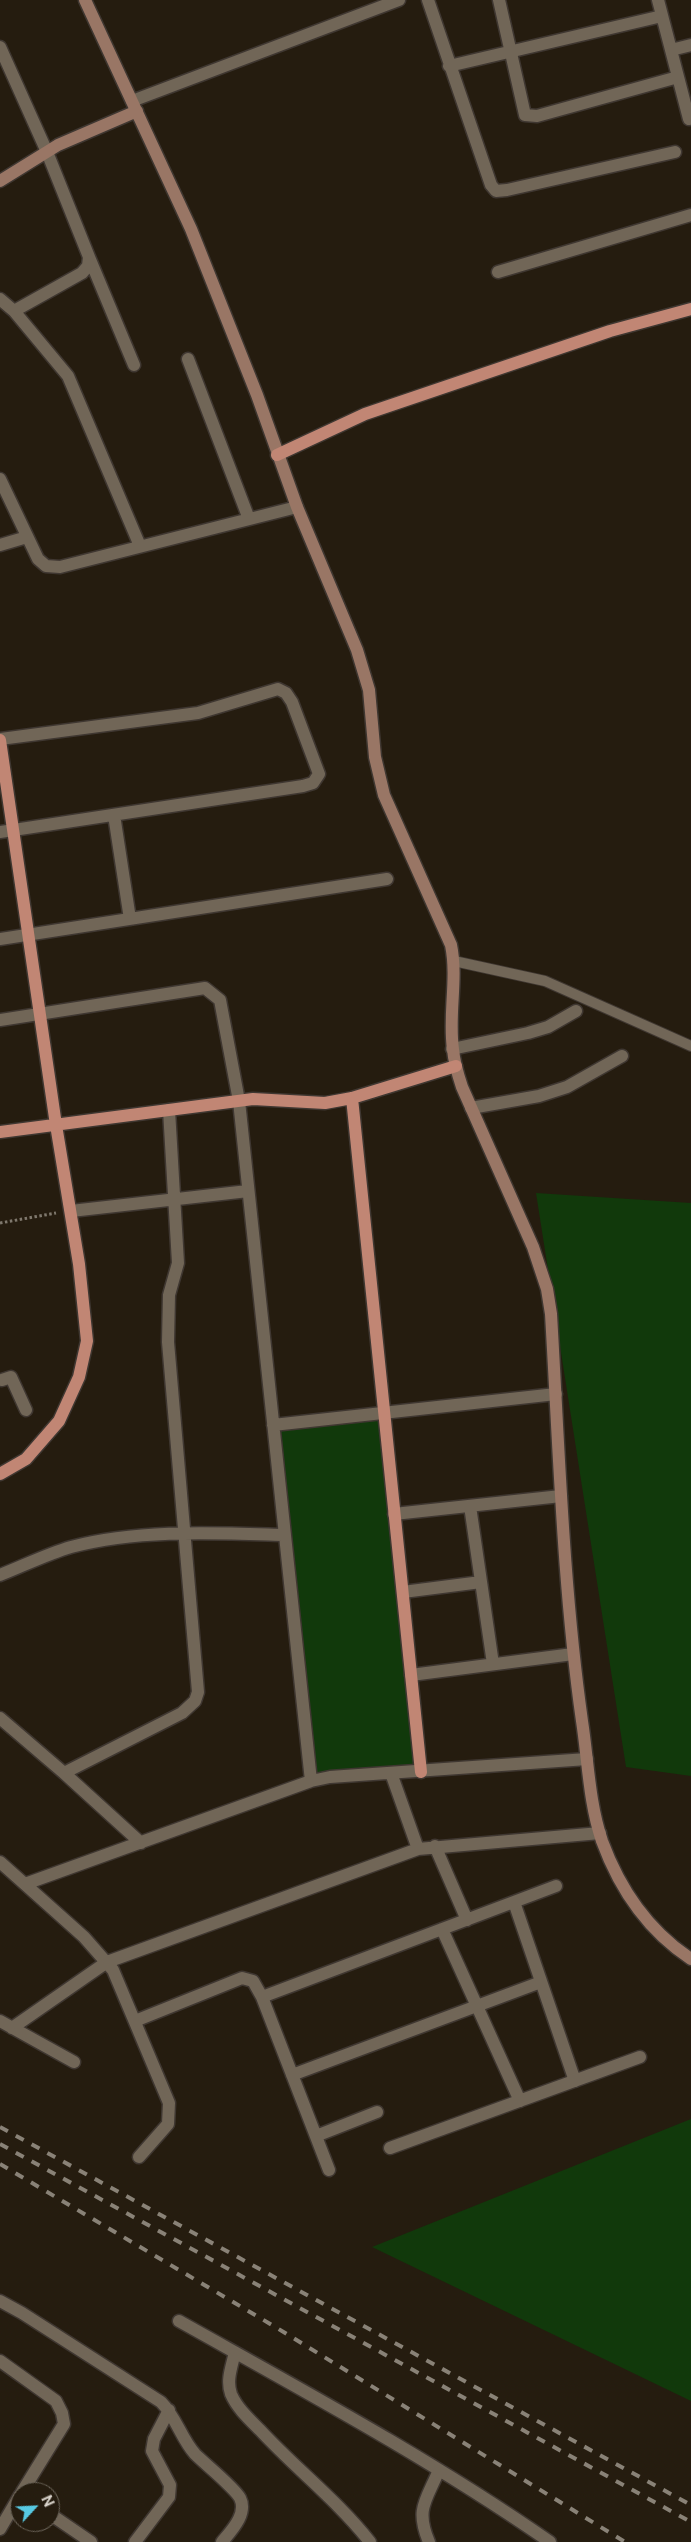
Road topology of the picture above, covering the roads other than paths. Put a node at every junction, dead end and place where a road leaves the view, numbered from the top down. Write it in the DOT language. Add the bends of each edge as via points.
graph roads {
  1 [pos="85,0"];
  2 [pos="399,0"];
  3 [pos="428,0"];
  4 [pos="499,0"];
  5 [pos="658,0"];
  6 [pos="662,16"];
  7 [pos="691,45"];
  8 [pos="0,47"];
  9 [pos="671,50"];
  10 [pos="511,51"];
  11 [pos="449,66"];
  12 [pos="678,77"];
  13 [pos="134,106"];
  14 [pos="689,119"];
  15 [pos="47,152"];
  16 [pos="675,152"];
  17 [pos="0,181"];
  18 [pos="691,215"];
  19 [pos="89,257"];
  20 [pos="498,272"];
  21 [pos="0,299"];
  22 [pos="691,309"];
  23 [pos="14,311"];
  24 [pos="188,359"];
  25 [pos="134,365"];
  26 [pos="277,455"];
  27 [pos="0,479"];
  28 [pos="297,507"];
  29 [pos="249,519"];
  30 [pos="27,537"];
  31 [pos="0,545"];
  32 [pos="140,546"];
  33 [pos="0,739"];
  34 [pos="114,815"];
  35 [pos="13,830"];
  36 [pos="0,832"];
  37 [pos="387,879"];
  38 [pos="130,920"];
  39 [pos="28,936"];
  40 [pos="0,939"];
  41 [pos="454,961"];
  42 [pos="576,1011"];
  43 [pos="40,1014"];
  44 [pos="0,1020"];
  45 [pos="691,1046"];
  46 [pos="452,1049"];
  47 [pos="622,1056"];
  48 [pos="456,1066"];
  49 [pos="352,1098"];
  50 [pos="239,1101"];
  51 [pos="471,1108"];
  52 [pos="169,1110"];
  53 [pos="56,1125"];
  54 [pos="0,1132"];
  55 [pos="248,1191"];
  56 [pos="176,1199"];
  57 [pos="70,1211"];
  58 [pos="1,1378"];
  59 [pos="556,1394"];
  60 [pos="26,1410"];
  61 [pos="384,1413"];
  62 [pos="273,1425"];
  63 [pos="0,1474"];
  64 [pos="560,1496"];
  65 [pos="470,1506"];
  66 [pos="394,1514"];
  67 [pos="186,1532"];
  68 [pos="285,1535"];
  69 [pos="0,1575"];
  70 [pos="481,1582"];
  71 [pos="402,1592"];
  72 [pos="573,1654"];
  73 [pos="492,1664"];
  74 [pos="411,1675"];
  75 [pos="0,1718"];
  76 [pos="587,1759"];
  77 [pos="64,1772"];
  78 [pos="421,1772"];
  79 [pos="391,1773"];
  80 [pos="311,1781"];
  81 [pos="600,1833"];
  82 [pos="141,1842"];
  83 [pos="435,1846"];
  84 [pos="418,1849"];
  85 [pos="0,1862"];
  86 [pos="25,1884"];
  87 [pos="556,1886"];
  88 [pos="514,1902"];
  89 [pos="467,1920"];
  90 [pos="442,1929"];
  91 [pos="691,1959"];
  92 [pos="107,1962"];
  93 [pos="541,1982"];
  94 [pos="262,1997"];
  95 [pos="477,2006"];
  96 [pos="0,2021"];
  97 [pos="135,2021"];
  98 [pos="12,2028"];
  99 [pos="640,2057"];
  100 [pos="74,2062"];
  101 [pos="292,2075"];
  102 [pos="575,2081"];
  103 [pos="520,2101"];
  104 [pos="377,2112"];
  105 [pos="316,2136"];
  106 [pos="390,2148"];
  107 [pos="139,2157"];
  108 [pos="329,2170"];
  109 [pos="0,2301"];
  110 [pos="179,2322"];
  111 [pos="235,2352"];
  112 [pos="0,2361"];
  113 [pos="169,2410"];
  114 [pos="439,2470"];
  115 [pos="28,2482"];
  116 [pos="10,2512"];
  117 [pos="60,2521"];
  118 [pos="0,2529"];
  119 [pos="91,2542"];
  120 [pos="135,2542"];
  121 [pos="222,2542"];
  122 [pos="370,2542"];
  123 [pos="429,2542"];
  124 [pos="550,2542"];
  1 -- 13 [label="street"];
  2 -- 13 [label="street"];
  3 -- 11 [label="street"];
  4 -- 10 [label="street"];
  5 -- 6 [label="street"];
  6 -- 9 [label="street"];
  6 -- 10 [label="street"];
  7 -- 9 [label="street"];
  8 -- 15 [label="street"];
  9 -- 12 [label="street"];
  10 -- 11 [label="street"];
  10 -- 12 [label="street" via="526,114 537,116"];
  11 -- 16 [label="street" via="491,185 496,191"];
  12 -- 14 [label="street"];
  13 -- 15 [label="street"];
  13 -- 26 [label="street" via="191,228 257,395"];
  15 -- 17 [label="street"];
  15 -- 19 [label="street"];
  18 -- 20 [label="street"];
  19 -- 23 [label="street" via="88,266 82,273"];
  19 -- 25 [label="street"];
  21 -- 23 [label="street"];
  22 -- 26 [label="main road" via="610,331 365,414"];
  23 -- 32 [label="street" via="68,376"];
  24 -- 29 [label="street"];
  26 -- 28 [label="street"];
  27 -- 30 [label="street"];
  28 -- 29 [label="street"];
  28 -- 41 [label="street" via="365,672 374,757 384,795 445,927"];
  29 -- 32 [label="street"];
  30 -- 31 [label="street"];
  30 -- 32 [label="street" via="38,560 46,566 60,567"];
  33 -- 34 [label="street" via="198,713 278,689 286,693 319,774 313,783"];
  33 -- 35 [label="main road"];
  34 -- 35 [label="street"];
  34 -- 38 [label="street"];
  35 -- 36 [label="street"];
  35 -- 39 [label="main road"];
  37 -- 38 [label="street"];
  38 -- 39 [label="street"];
  39 -- 40 [label="street"];
  39 -- 43 [label="main road"];
  41 -- 45 [label="lane" via="545,980"];
  41 -- 46 [label="street"];
  42 -- 46 [label="street" via="548,1027"];
  43 -- 44 [label="street"];
  43 -- 50 [label="street" via="205,988 220,1000"];
  43 -- 53 [label="main road"];
  46 -- 48 [label="street"];
  47 -- 51 [label="street" via="567,1087 539,1096"];
  48 -- 49 [label="main road"];
  48 -- 51 [label="street"];
  49 -- 50 [label="main road" via="309,1104 269,1098"];
  49 -- 61 [label="main road"];
  50 -- 52 [label="main road"];
  50 -- 55 [label="street"];
  51 -- 59 [label="street" via="533,1247 547,1289"];
  52 -- 53 [label="main road"];
  52 -- 56 [label="street"];
  53 -- 54 [label="main road"];
  53 -- 57 [label="main road"];
  55 -- 56 [label="street"];
  55 -- 62 [label="street"];
  56 -- 57 [label="street"];
  56 -- 67 [label="street" via="178,1263 169,1295 168,1342"];
  57 -- 63 [label="main road" via="87,1340 80,1377 59,1421 26,1459"];
  58 -- 60 [label="street" via="11,1377"];
  59 -- 61 [label="street"];
  59 -- 64 [label="street"];
  61 -- 62 [label="street"];
  61 -- 66 [label="main road"];
  62 -- 68 [label="street"];
  64 -- 65 [label="street"];
  64 -- 72 [label="street"];
  65 -- 66 [label="street"];
  65 -- 70 [label="street"];
  66 -- 71 [label="main road"];
  67 -- 68 [label="street"];
  67 -- 69 [label="street" via="93,1542"];
  67 -- 77 [label="street" via="198,1692 195,1701 182,1713"];
  68 -- 80 [label="street"];
  70 -- 71 [label="street"];
  70 -- 73 [label="street"];
  71 -- 74 [label="main road"];
  72 -- 73 [label="street"];
  72 -- 76 [label="street"];
  73 -- 74 [label="street"];
  74 -- 78 [label="main road"];
  75 -- 77 [label="street"];
  76 -- 78 [label="street"];
  76 -- 81 [label="street"];
  77 -- 82 [label="street"];
  78 -- 79 [label="street"];
  79 -- 80 [label="street" via="351,1774"];
  79 -- 84 [label="street"];
  80 -- 82 [label="street"];
  81 -- 83 [label="street"];
  81 -- 91 [label="street" via="630,1901 650,1926"];
  82 -- 86 [label="street"];
  83 -- 84 [label="street"];
  83 -- 89 [label="street"];
  84 -- 92 [label="street"];
  85 -- 86 [label="street"];
  86 -- 92 [label="street"];
  87 -- 88 [label="street"];
  88 -- 89 [label="street"];
  88 -- 93 [label="street"];
  89 -- 90 [label="street"];
  90 -- 94 [label="street"];
  90 -- 95 [label="street"];
  92 -- 97 [label="street"];
  92 -- 98 [label="street"];
  93 -- 95 [label="street"];
  93 -- 102 [label="street"];
  94 -- 97 [label="street" via="253,1981 242,1978"];
  94 -- 101 [label="street"];
  95 -- 101 [label="street"];
  95 -- 103 [label="street"];
  96 -- 98 [label="street"];
  97 -- 107 [label="street" via="169,2104 170,2117 168,2124"];
  98 -- 100 [label="street"];
  99 -- 102 [label="street"];
  101 -- 105 [label="street"];
  102 -- 103 [label="street"];
  103 -- 106 [label="street"];
  104 -- 105 [label="street"];
  105 -- 108 [label="street"];
  109 -- 113 [label="street" via="22,2312"];
  110 -- 111 [label="street"];
  111 -- 114 [label="street"];
  111 -- 122 [label="street" via="228,2379 238,2406"];
  112 -- 115 [label="street" via="56,2401 62,2413 64,2424"];
  113 -- 120 [label="street" via="154,2439 152,2451 170,2485 169,2497"];
  113 -- 121 [label="street" via="193,2452 240,2498 242,2509 237,2525"];
  114 -- 123 [label="street" via="422,2510 421,2524"];
  114 -- 124 [label="street"];
  116 -- 118 [label="street"];
  117 -- 119 [label="street"];
}
